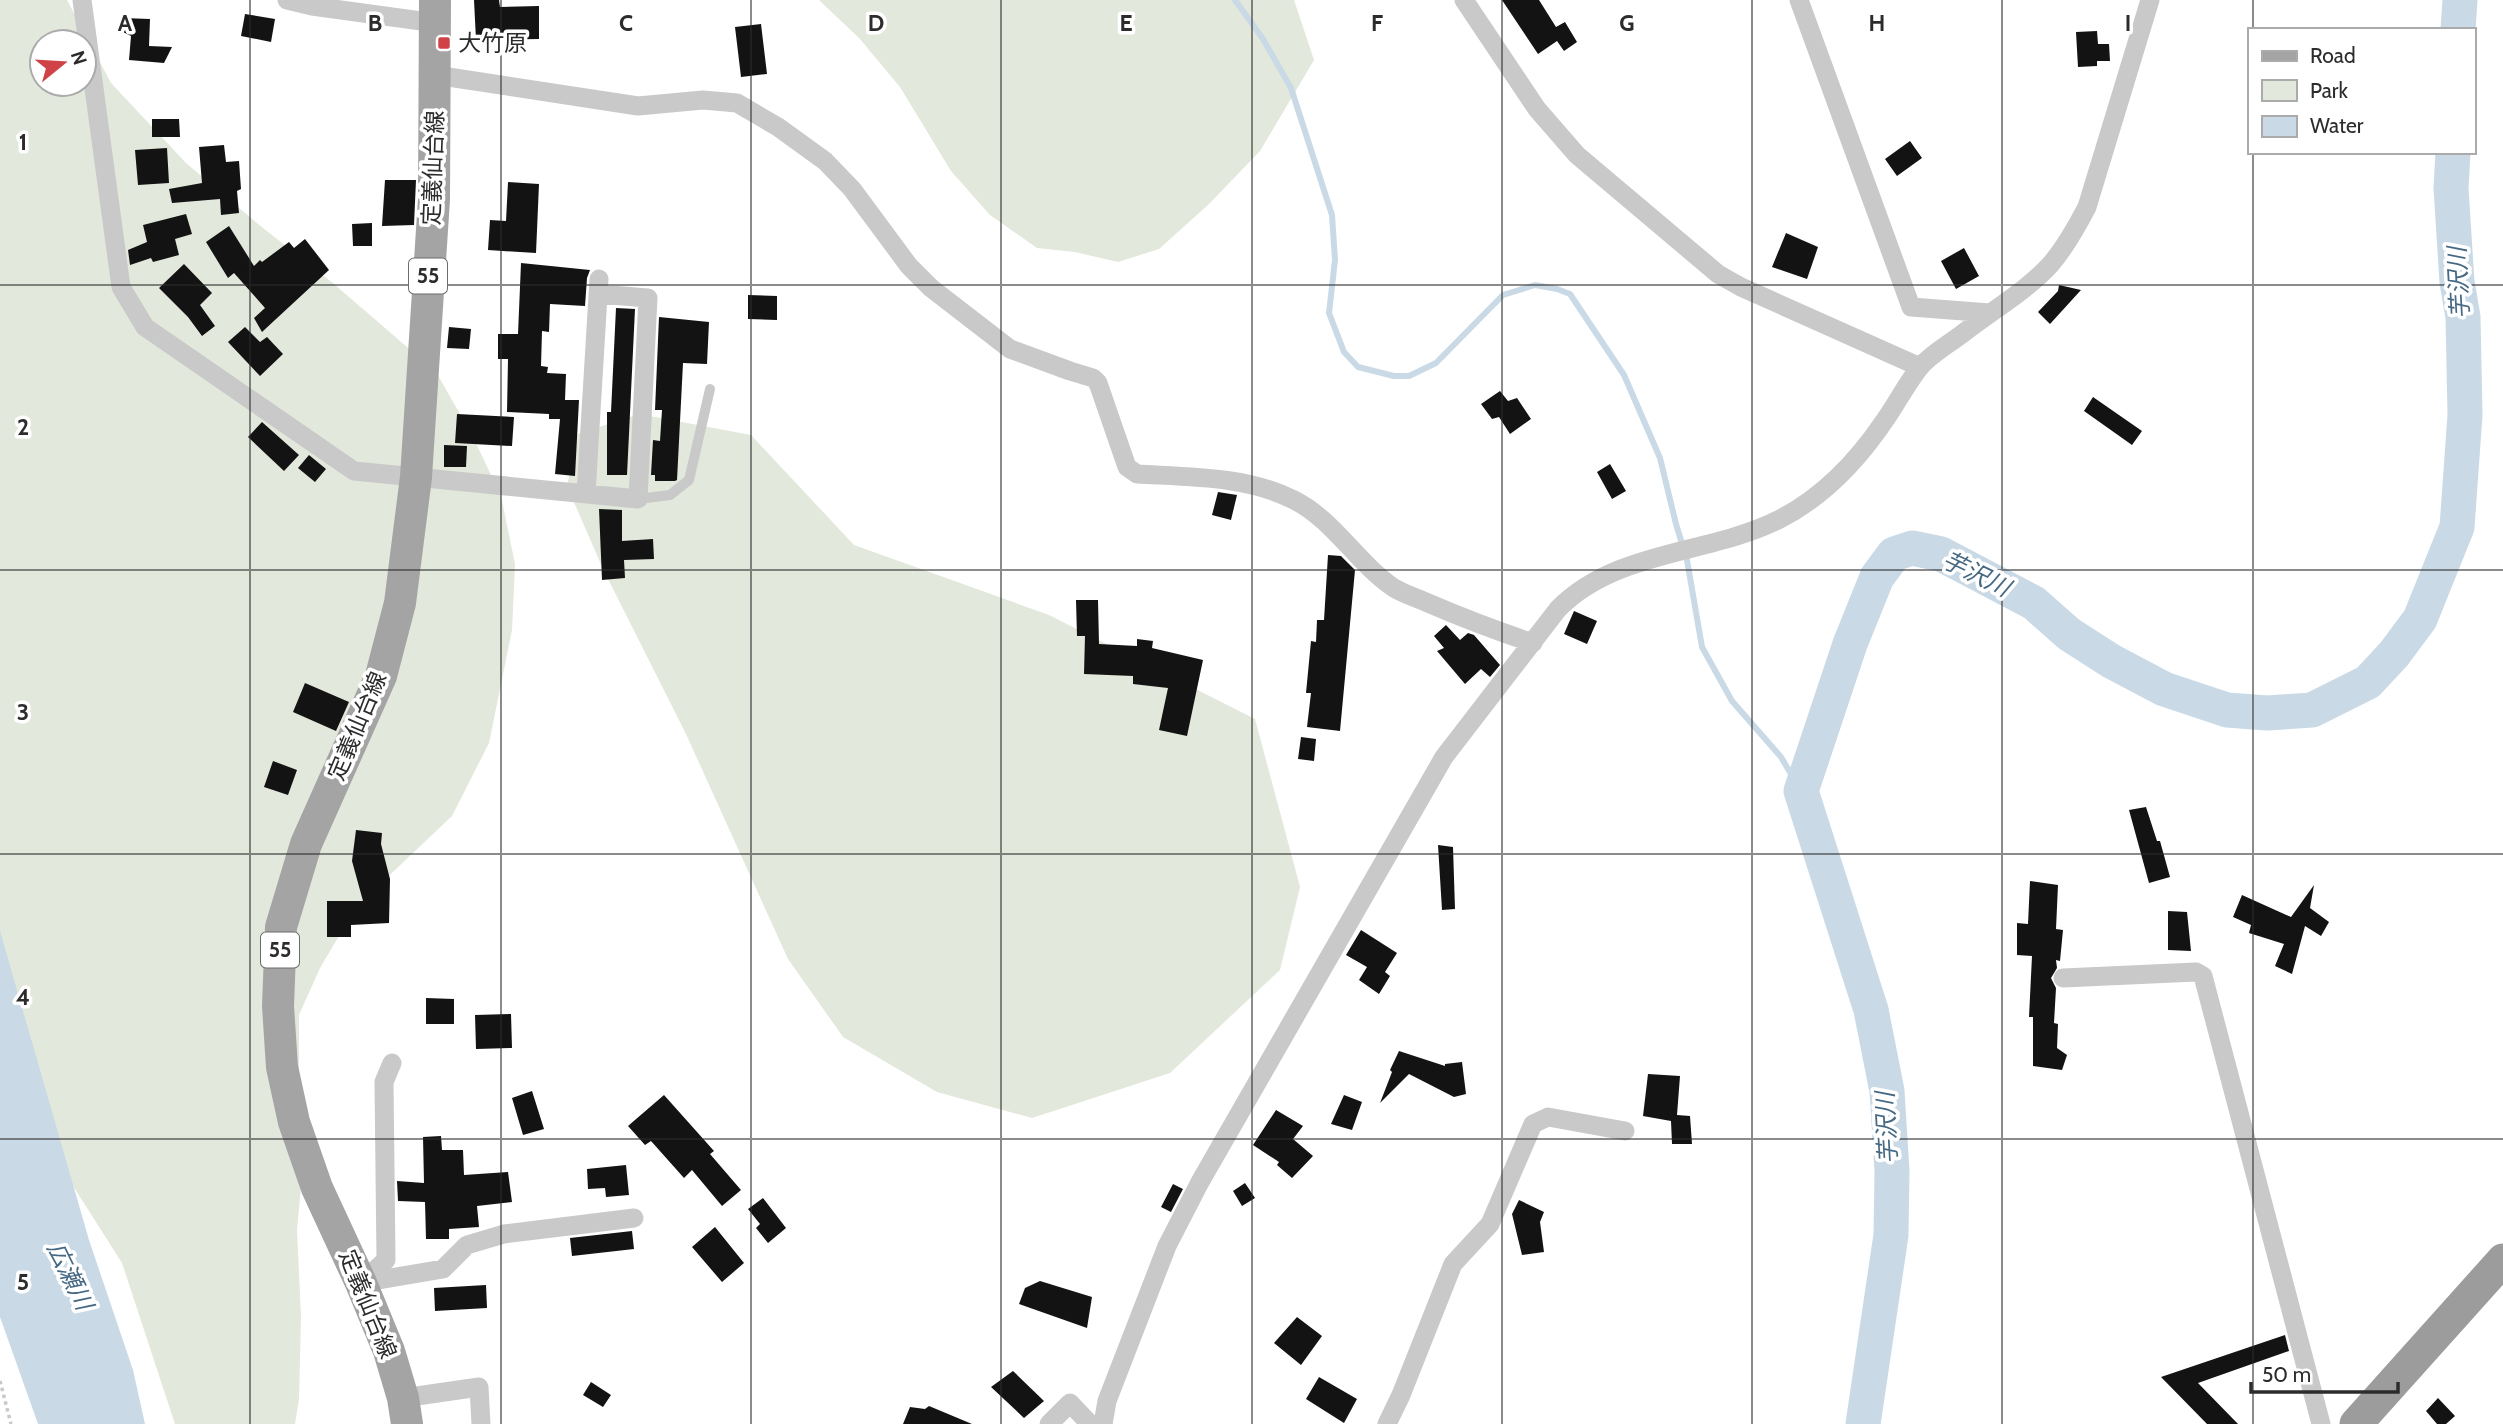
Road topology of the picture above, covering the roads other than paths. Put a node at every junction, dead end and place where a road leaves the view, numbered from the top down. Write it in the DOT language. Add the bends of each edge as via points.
graph roads {
  1 [pos="82,0"];
  2 [pos="286,0"];
  3 [pos="1464,0"];
  4 [pos="1799,0"];
  5 [pos="2150,0"];
  6 [pos="435,12"];
  7 [pos="435,75"];
  8 [pos="1990,313"];
  9 [pos="1920,367"];
  10 [pos="710,389"];
  11 [pos="416,477"];
  12 [pos="586,494"];
  13 [pos="638,499"];
  14 [pos="1533,643"];
  15 [pos="2063,978"];
  16 [pos="392,1063"];
  17 [pos="1625,1131"];
  18 [pos="634,1218"];
  19 [pos="2503,1260"];
  20 [pos="361,1283"];
  21 [pos="405,1411"];
  22 [pos="481,1424"];
  23 [pos="1049,1424"];
  24 [pos="1090,1424"];
  25 [pos="1103,1424"];
  26 [pos="1387,1424"];
  27 [pos="2321,1424"];
  28 [pos="2356,1424"];
  1 -- 11 [label="street" via="121,287 145,327 354,471"];
  2 -- 6 [label="street" via="312,6"];
  3 -- 9 [label="street" via="1537,109 1577,155 1718,274"];
  4 -- 8 [label="street" via="1911,307"];
  5 -- 8 [label="street" via="2087,207 2048,266"];
  6 -- 7 [label="main road, 定義仙台線 / 55"];
  7 -- 11 [label="main road, 定義仙台線 / 55" via="434,199"];
  7 -- 14 [label="street" via="638,106 704,100 737,103 825,161 930,288 1010,349 1093,377 1127,467 1137,474 1252,485 1296,500 1395,589"];
  8 -- 9 [label="street"];
  9 -- 14 [label="street" via="1870,442 1826,490 1747,532 1661,555 1602,578 1570,597"];
  10 -- 13 [label="lane" via="689,480 670,495"];
  11 -- 12 [label="street"];
  11 -- 20 [label="main road, 定義仙台線 / 55" via="400,603 381,676 306,844 281,927 278,1006 282,1066 294,1122 317,1188"];
  12 -- 13 [label="street"];
  12 -- 13 [label="street" via="598,287 648,298"];
  14 -- 25 [label="street" via="1444,757 1200,1182 1167,1245 1107,1401"];
  15 -- 27 [label="street" via="2196,972 2203,976"];
  16 -- 20 [label="street" via="384,1082 386,1260"];
  17 -- 26 [label="street" via="1548,1117 1533,1124 1490,1224 1453,1264"];
  18 -- 20 [label="street" via="483,1239 467,1245 443,1269"];
  19 -- 28 [label="highway"];
  20 -- 21 [label="main road, 定義仙台線 / 55" via="389,1351"];
  21 -- 22 [label="street" via="479,1387"];
  23 -- 24 [label="street" via="1070,1403"];
}
